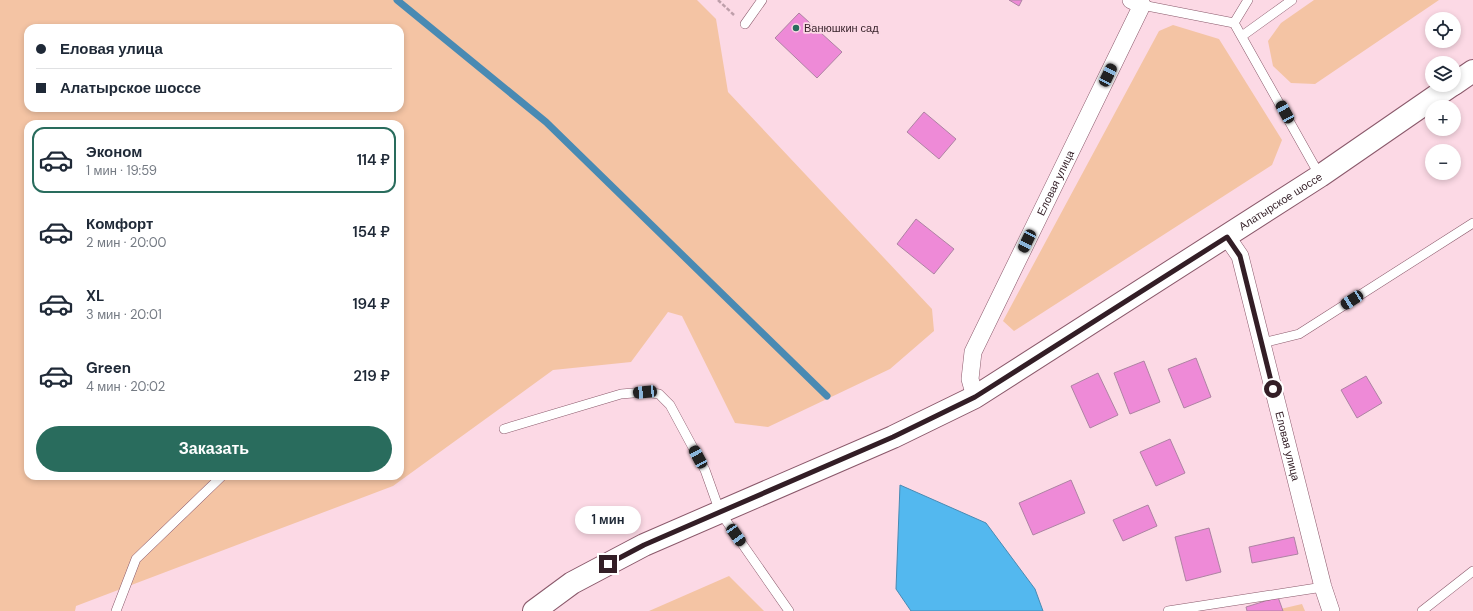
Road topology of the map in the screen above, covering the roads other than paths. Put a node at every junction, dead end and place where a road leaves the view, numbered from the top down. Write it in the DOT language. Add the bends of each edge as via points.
graph roads {
  1 [pos="762,0"];
  2 [pos="1248,0"];
  3 [pos="1292,0"];
  4 [pos="1136,3"];
  5 [pos="1234,23"];
  6 [pos="744,24"];
  7 [pos="1242,36"];
  8 [pos="1473,70"];
  9 [pos="1461,78"];
  10 [pos="1441,92"];
  11 [pos="1320,176"];
  12 [pos="1473,223"];
  13 [pos="1227,237"];
  14 [pos="1262,343"];
  15 [pos="975,397"];
  16 [pos="504,429"];
  17 [pos="218,480"];
  18 [pos="720,512"];
  19 [pos="1473,571"];
  20 [pos="1323,587"];
  21 [pos="116,611"];
  22 [pos="534,611"];
  23 [pos="789,611"];
  24 [pos="1168,611"];
  25 [pos="1331,611"];
  26 [pos="1422,611"];
  1 -- 6 [label="lane"];
  2 -- 5 [label="lane"];
  3 -- 7 [label="lane"];
  4 -- 5 [label="lane"];
  4 -- 15 [label="street, Еловая улица" via="973,352 970,379"];
  5 -- 7 [label="lane"];
  7 -- 11 [label="lane"];
  8 -- 9 [label="main road, Алатырское шоссе"];
  10 -- 11 [label="main road, Алатырское шоссе"];
  11 -- 13 [label="main road, Алатырское шоссе"];
  12 -- 14 [label="lane" via="1299,334"];
  13 -- 14 [label="street, Еловая улица" via="1240,256"];
  13 -- 15 [label="main road, Алатырское шоссе"];
  14 -- 20 [label="street, Еловая улица"];
  15 -- 18 [label="main road, Алатырское шоссе" via="893,437"];
  16 -- 18 [label="lane" via="621,394 659,394 670,405 705,470"];
  17 -- 21 [label="lane" via="136,559"];
  18 -- 22 [label="main road, Алатырское шоссе" via="644,545 572,583"];
  18 -- 23 [label="lane"];
  19 -- 26 [label="lane"];
  20 -- 24 [label="lane"];
  20 -- 25 [label="street, Еловая улица"];
}
